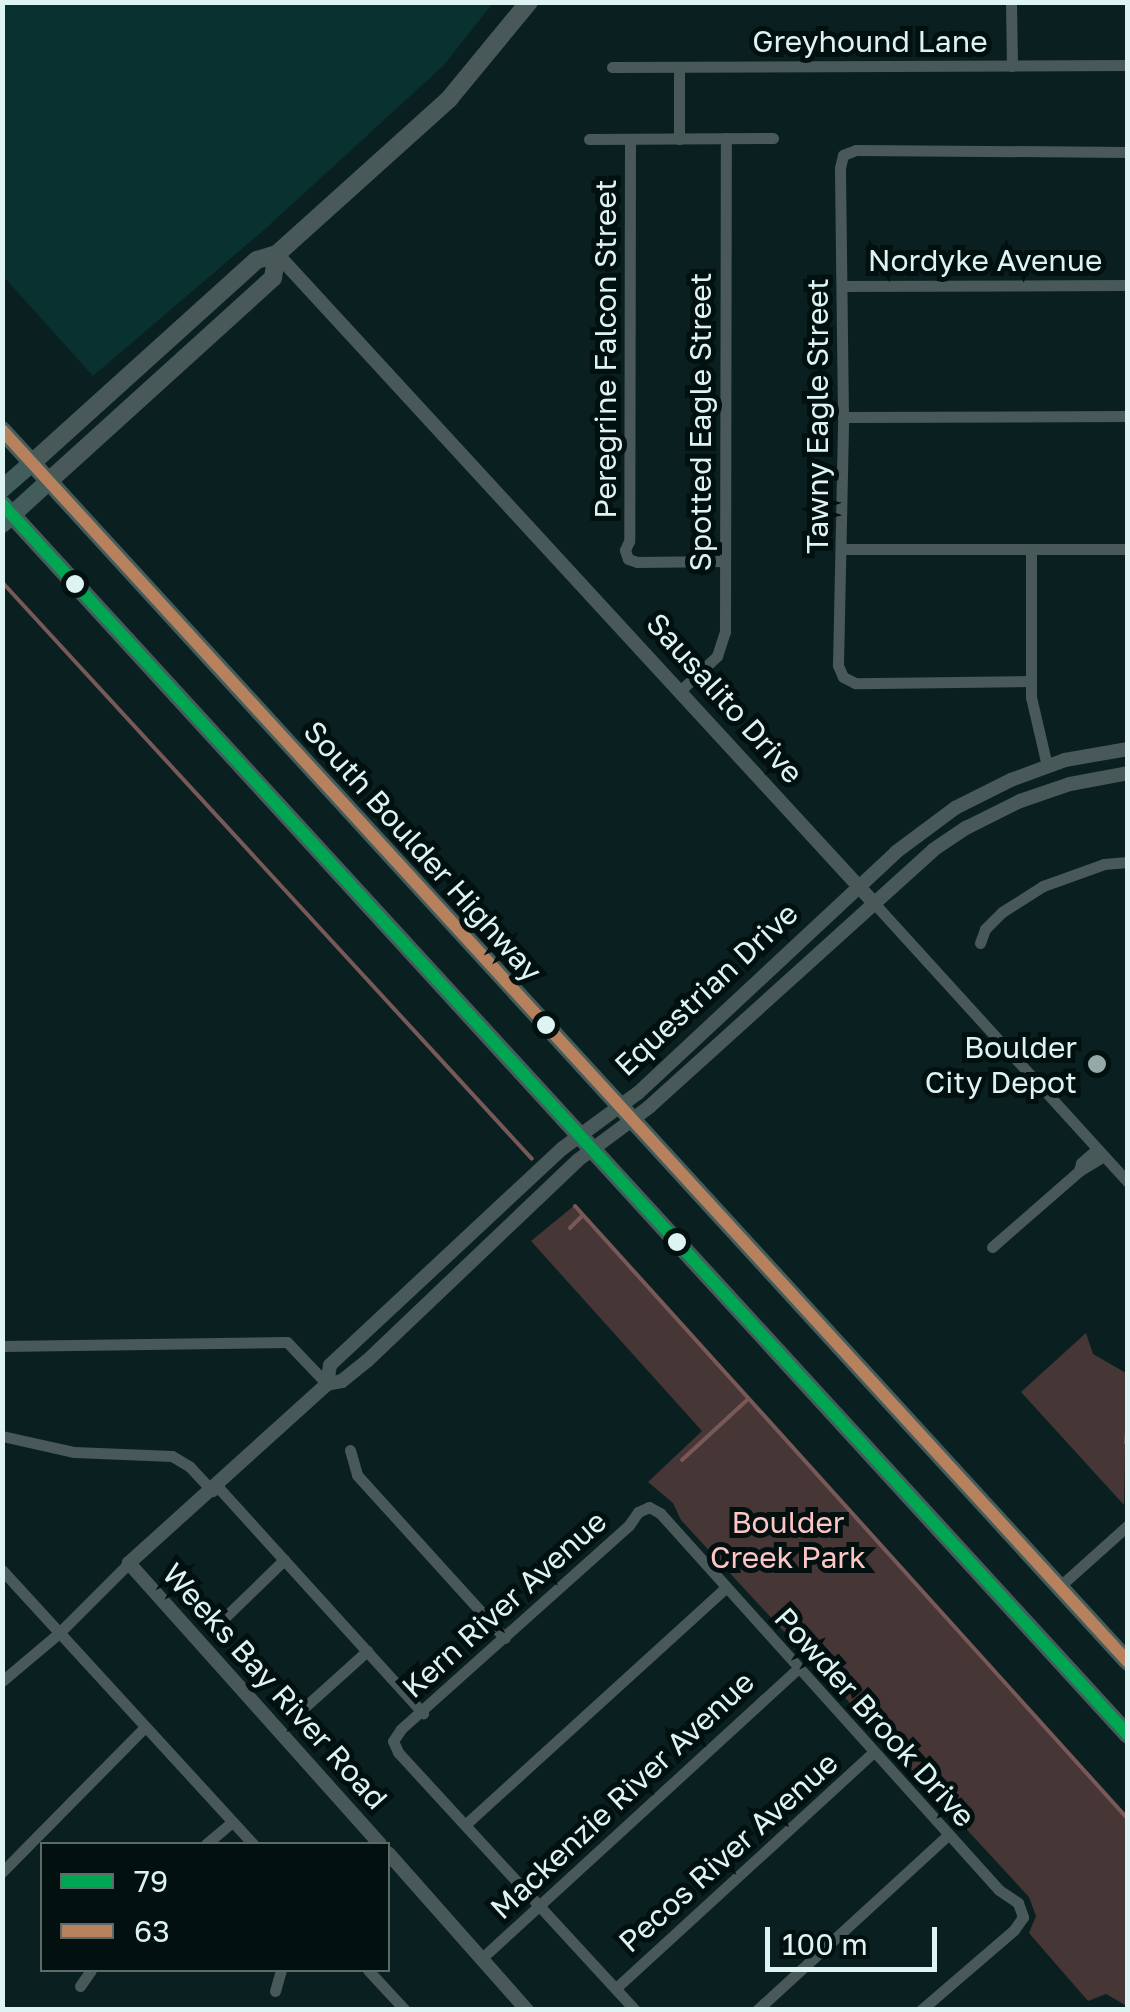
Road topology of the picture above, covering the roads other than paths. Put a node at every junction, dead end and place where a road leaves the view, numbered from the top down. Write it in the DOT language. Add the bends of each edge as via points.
graph roads {
  1 [pos="1011,2"];
  2 [pos="526,4"];
  3 [pos="1128,65"];
  4 [pos="1012,66"];
  5 [pos="612,67"];
  6 [pos="679,67"];
  7 [pos="726,138"];
  8 [pos="773,138"];
  9 [pos="589,139"];
  10 [pos="630,139"];
  11 [pos="679,139"];
  12 [pos="1128,152"];
  13 [pos="277,254"];
  14 [pos="1128,285"];
  15 [pos="842,286"];
  16 [pos="1128,416"];
  17 [pos="843,417"];
  18 [pos="2,430"];
  19 [pos="32,462"];
  20 [pos="49,481"];
  21 [pos="8,484"];
  22 [pos="6,514"];
  23 [pos="842,549"];
  24 [pos="1031,549"];
  25 [pos="1128,549"];
  26 [pos="725,561"];
  27 [pos="1031,681"];
  28 [pos="681,690"];
  29 [pos="1128,749"];
  30 [pos="1047,766"];
  31 [pos="1128,773"];
  32 [pos="1128,862"];
  33 [pos="859,886"];
  34 [pos="873,902"];
  35 [pos="980,944"];
  36 [pos="624,1112"];
  37 [pos="587,1140"];
  38 [pos="1100,1153"];
  39 [pos="1128,1182"];
  40 [pos="992,1246"];
  41 [pos="2,1346"];
  42 [pos="326,1384"];
  43 [pos="2,1436"];
  44 [pos="350,1450"];
  45 [pos="214,1488"];
  46 [pos="649,1508"];
  47 [pos="1128,1525"];
  48 [pos="284,1560"];
  49 [pos="128,1564"];
  50 [pos="2,1570"];
  51 [pos="1059,1587"];
  52 [pos="724,1588"];
  53 [pos="221,1621"];
  54 [pos="59,1634"];
  55 [pos="505,1638"];
  56 [pos="367,1651"];
  57 [pos="1128,1662"];
  58 [pos="796,1669"];
  59 [pos="2,1681"];
  60 [pos="307,1705"];
  61 [pos="422,1713"];
  62 [pos="145,1727"];
  63 [pos="1128,1735"];
  64 [pos="874,1752"];
  65 [pos="232,1822"];
  66 [pos="466,1824"];
  67 [pos="948,1835"];
  68 [pos="208,1842"];
  69 [pos="251,1842"];
  70 [pos="378,1842"];
  71 [pos="390,1855"];
  72 [pos="2,1872"];
  73 [pos="538,1906"];
  74 [pos="482,1958"];
  75 [pos="90,1972"];
  76 [pos="280,1972"];
  77 [pos="370,1972"];
  78 [pos="80,1986"];
  79 [pos="616,1988"];
  80 [pos="275,1991"];
  81 [pos="404,2010"];
  82 [pos="527,2010"];
  83 [pos="636,2010"];
  84 [pos="757,2010"];
  85 [pos="922,2010"];
  1 -- 4 [label="street"];
  2 -- 13 [label="main road" via="449,99"];
  3 -- 4 [label="street, Greyhound Lane"];
  4 -- 6 [label="street, Greyhound Lane"];
  5 -- 6 [label="street, Greyhound Lane"];
  6 -- 11 [label="street"];
  7 -- 8 [label="street"];
  7 -- 11 [label="street"];
  7 -- 26 [label="street, Spotted Eagle Street"];
  9 -- 10 [label="street"];
  10 -- 11 [label="street"];
  10 -- 26 [label="street, Peregrine Falcon Street" via="628,559"];
  12 -- 15 [label="street, Tawny Eagle Street" via="843,155"];
  13 -- 19 [label="main road" via="257,260"];
  13 -- 20 [label="main road" via="273,278"];
  13 -- 28 [label="street, Sausalito Drive"];
  14 -- 15 [label="street, Nordyke Avenue"];
  15 -- 17 [label="street, Tawny Eagle Street"];
  16 -- 17 [label="street"];
  17 -- 23 [label="street, Tawny Eagle Street"];
  18 -- 19 [label="main road, South Boulder Highway"];
  19 -- 20 [label="main road, South Boulder Highway"];
  19 -- 21 [label="main road"];
  20 -- 22 [label="main road"];
  20 -- 36 [label="main road, South Boulder Highway"];
  22 -- 37 [label="main road"];
  23 -- 24 [label="street"];
  23 -- 27 [label="street, Tawny Eagle Street" via="843,677"];
  24 -- 25 [label="street"];
  24 -- 27 [label="street"];
  26 -- 28 [label="street, Spotted Eagle Street" via="722,645"];
  27 -- 30 [label="street"];
  28 -- 33 [label="street, Sausalito Drive"];
  29 -- 30 [label="street, Equestrian Drive"];
  30 -- 33 [label="street, Equestrian Drive" via="955,808"];
  31 -- 34 [label="street, Equestrian Drive" via="1070,784 981,820 933,850"];
  32 -- 35 [label="street" via="1043,886 1002,912"];
  33 -- 34 [label="street, Sausalito Drive"];
  33 -- 36 [label="street, Equestrian Drive"];
  34 -- 36 [label="street, Equestrian Drive" via="649,1107"];
  34 -- 38 [label="street, Sausalito Drive"];
  36 -- 37 [label="street, Equestrian Drive"];
  36 -- 51 [label="main road, South Boulder Highway"];
  37 -- 42 [label="street, Equestrian Drive" via="330,1365"];
  37 -- 63 [label="main road"];
  38 -- 39 [label="street, Sausalito Drive"];
  38 -- 40 [label="street"];
  41 -- 42 [label="street" via="287,1342"];
  42 -- 45 [label="street, Equestrian Drive"];
  43 -- 45 [label="street" via="74,1452 172,1456"];
  44 -- 55 [label="street" via="357,1475"];
  45 -- 48 [label="street"];
  45 -- 49 [label="street, Equestrian Drive"];
  46 -- 52 [label="street, Powder Brook Drive"];
  46 -- 55 [label="street, Kern River Avenue"];
  47 -- 51 [label="street"];
  48 -- 53 [label="street"];
  48 -- 56 [label="street"];
  49 -- 54 [label="street"];
  49 -- 70 [label="street, Weeks Bay River Road"];
  50 -- 54 [label="street"];
  51 -- 57 [label="main road, South Boulder Highway"];
  52 -- 58 [label="street, Powder Brook Drive"];
  52 -- 66 [label="street"];
  54 -- 59 [label="street"];
  54 -- 62 [label="street"];
  55 -- 61 [label="street, Kern River Avenue"];
  56 -- 60 [label="street"];
  56 -- 61 [label="street"];
  58 -- 64 [label="street, Powder Brook Drive"];
  58 -- 73 [label="street, Mackenzie River Avenue"];
  61 -- 66 [label="street, Kern River Avenue" via="394,1742"];
  62 -- 65 [label="street"];
  62 -- 72 [label="street"];
  64 -- 67 [label="street, Powder Brook Drive"];
  64 -- 79 [label="street, Pecos River Avenue"];
  65 -- 68 [label="street"];
  65 -- 69 [label="street"];
  66 -- 73 [label="street"];
  67 -- 84 [label="street"];
  67 -- 85 [label="street, Powder Brook Drive" via="1018,1903 1022,1917"];
  71 -- 74 [label="street, Weeks Bay River Road"];
  73 -- 74 [label="street, Mackenzie River Avenue"];
  73 -- 79 [label="street"];
  74 -- 82 [label="street, Weeks Bay River Road"];
  75 -- 78 [label="street"];
  76 -- 80 [label="street"];
  77 -- 81 [label="street"];
  79 -- 83 [label="street"];
}
